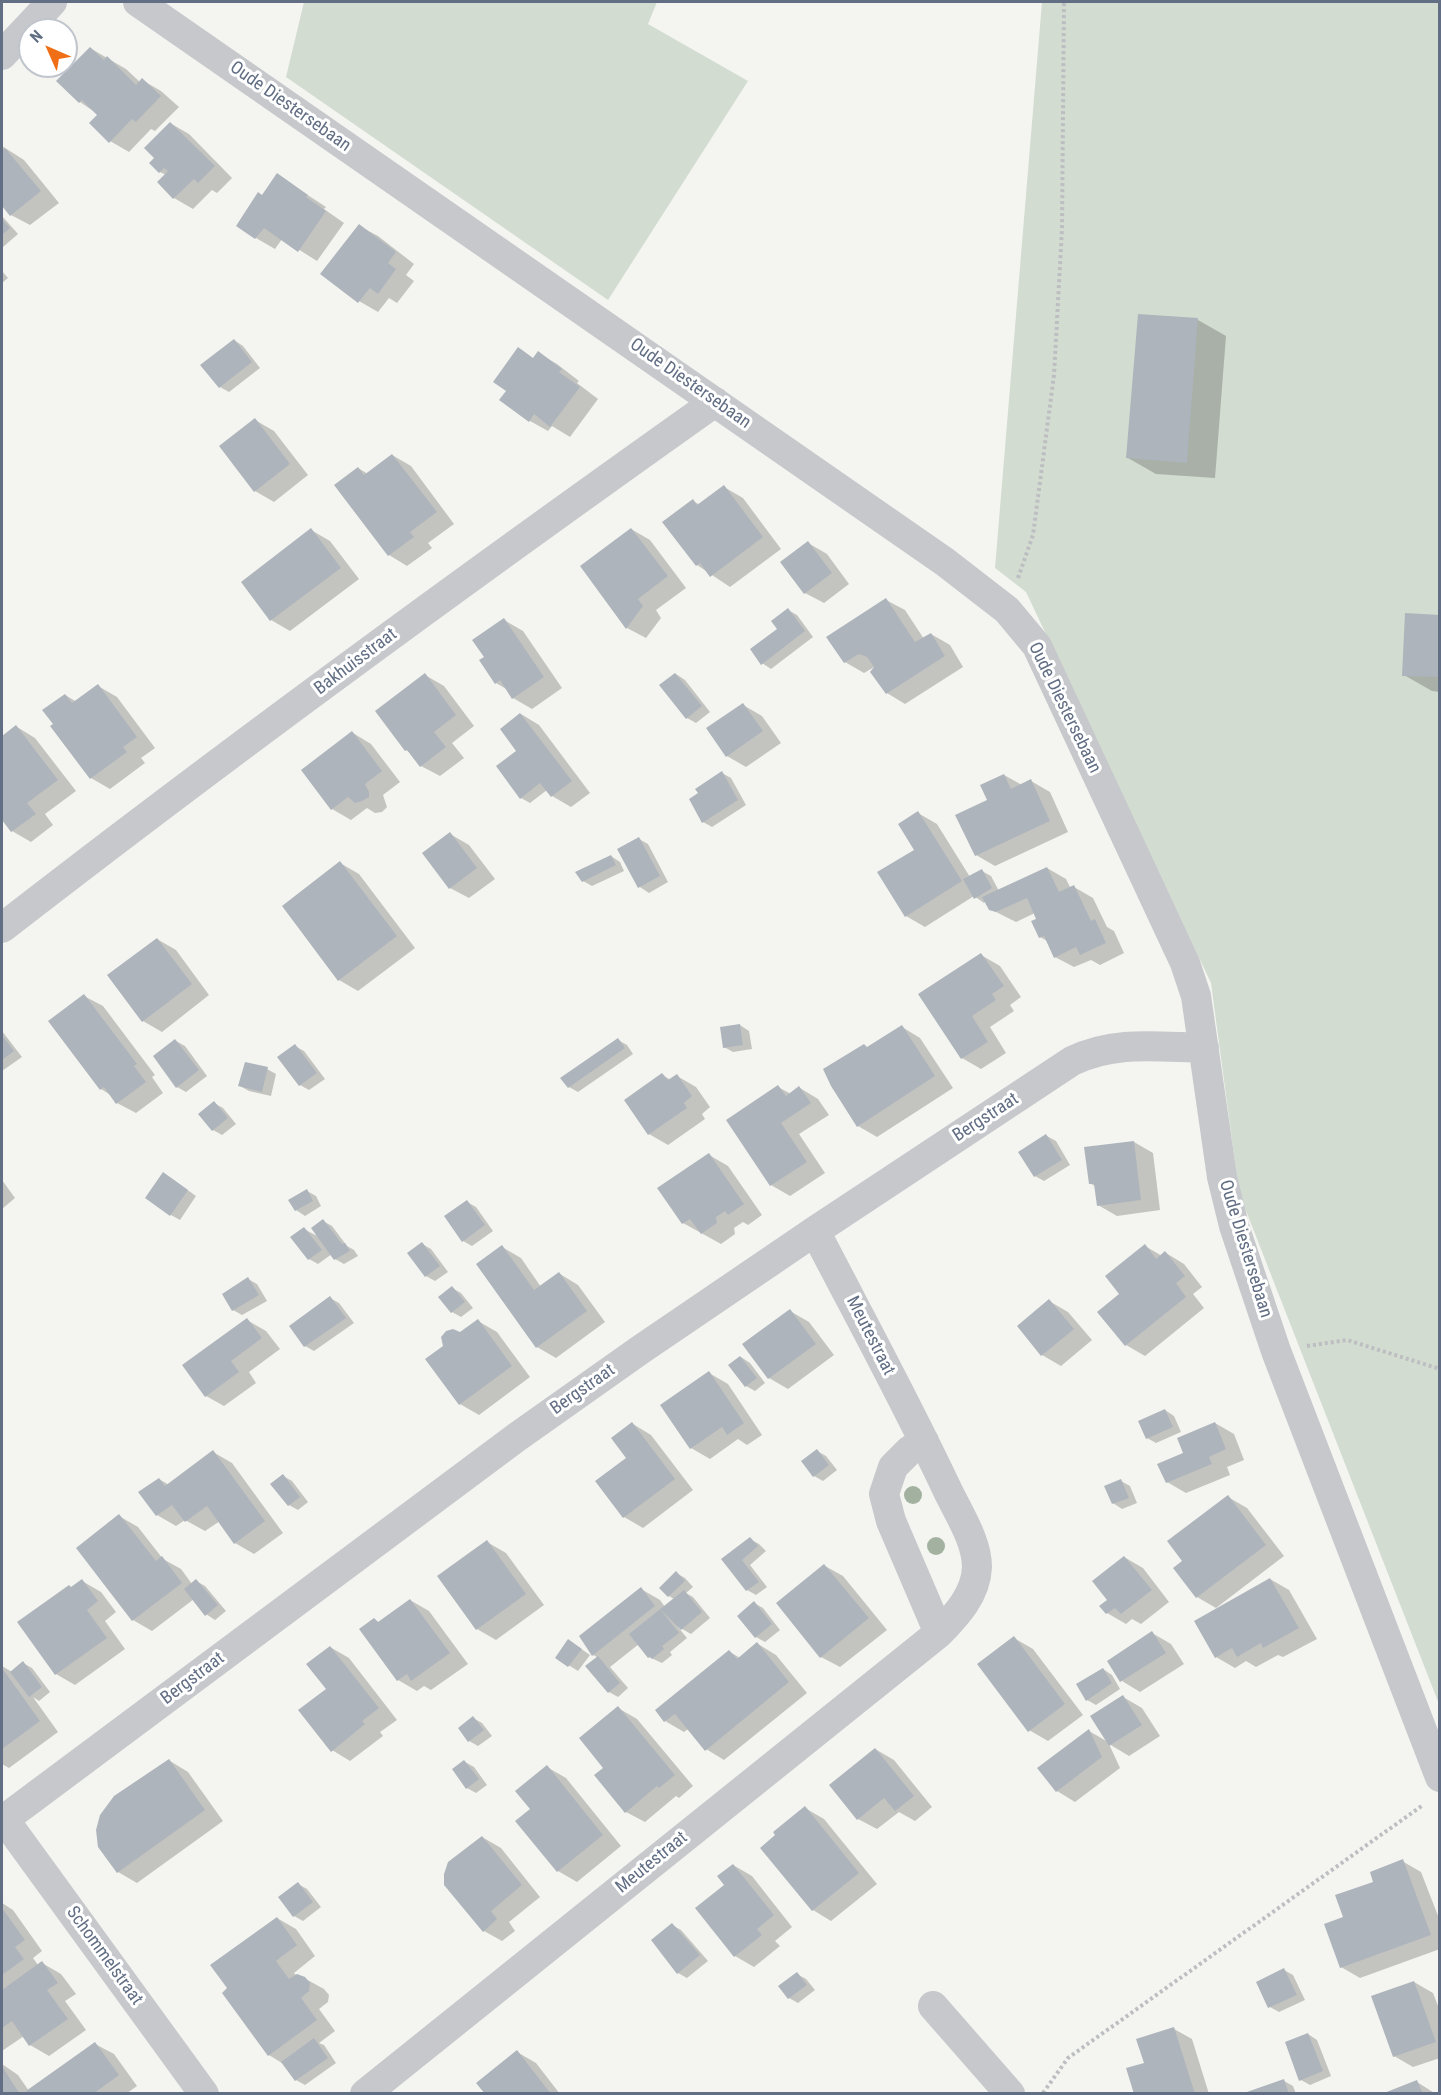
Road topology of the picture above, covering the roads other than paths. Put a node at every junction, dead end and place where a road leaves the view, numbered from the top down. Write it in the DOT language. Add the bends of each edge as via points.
graph roads {
  1 [pos="52,2"];
  2 [pos="138,2"];
  3 [pos="2,55"];
  4 [pos="715,402"];
  5 [pos="2,928"];
  6 [pos="1204,1048"];
  7 [pos="815,1231"];
  8 [pos="924,1441"];
  9 [pos="939,1633"];
  10 [pos="1440,1777"];
  11 [pos="3,1820"];
  12 [pos="933,2006"];
  13 [pos="204,2094"];
  14 [pos="365,2094"];
  15 [pos="1010,2094"];
  1 -- 3 [label="street"];
  2 -- 4 [label="street, Oude Diestersebaan"];
  4 -- 5 [label="street, Bakhuisstraat" via="507,550"];
  4 -- 6 [label="street, Oude Diestersebaan" via="945,562 1007,610 1037,646 1185,963 1196,996"];
  6 -- 7 [label="street, Bergstraat" via="1140,1046 1091,1052"];
  6 -- 10 [label="street, Oude Diestersebaan" via="1222,1177 1234,1226 1276,1351"];
  7 -- 8 [label="street, Meutestraat"];
  7 -- 11 [label="street, Bergstraat" via="517,1437"];
  8 -- 9 [label="street, Meutestraat" via="972,1543 977,1567 960,1612"];
  8 -- 9 [label="street" via="893,1467 884,1494 891,1521"];
  9 -- 14 [label="street, Meutestraat"];
  11 -- 13 [label="street, Schommelstraat"];
  12 -- 15 [label="street"];
}
